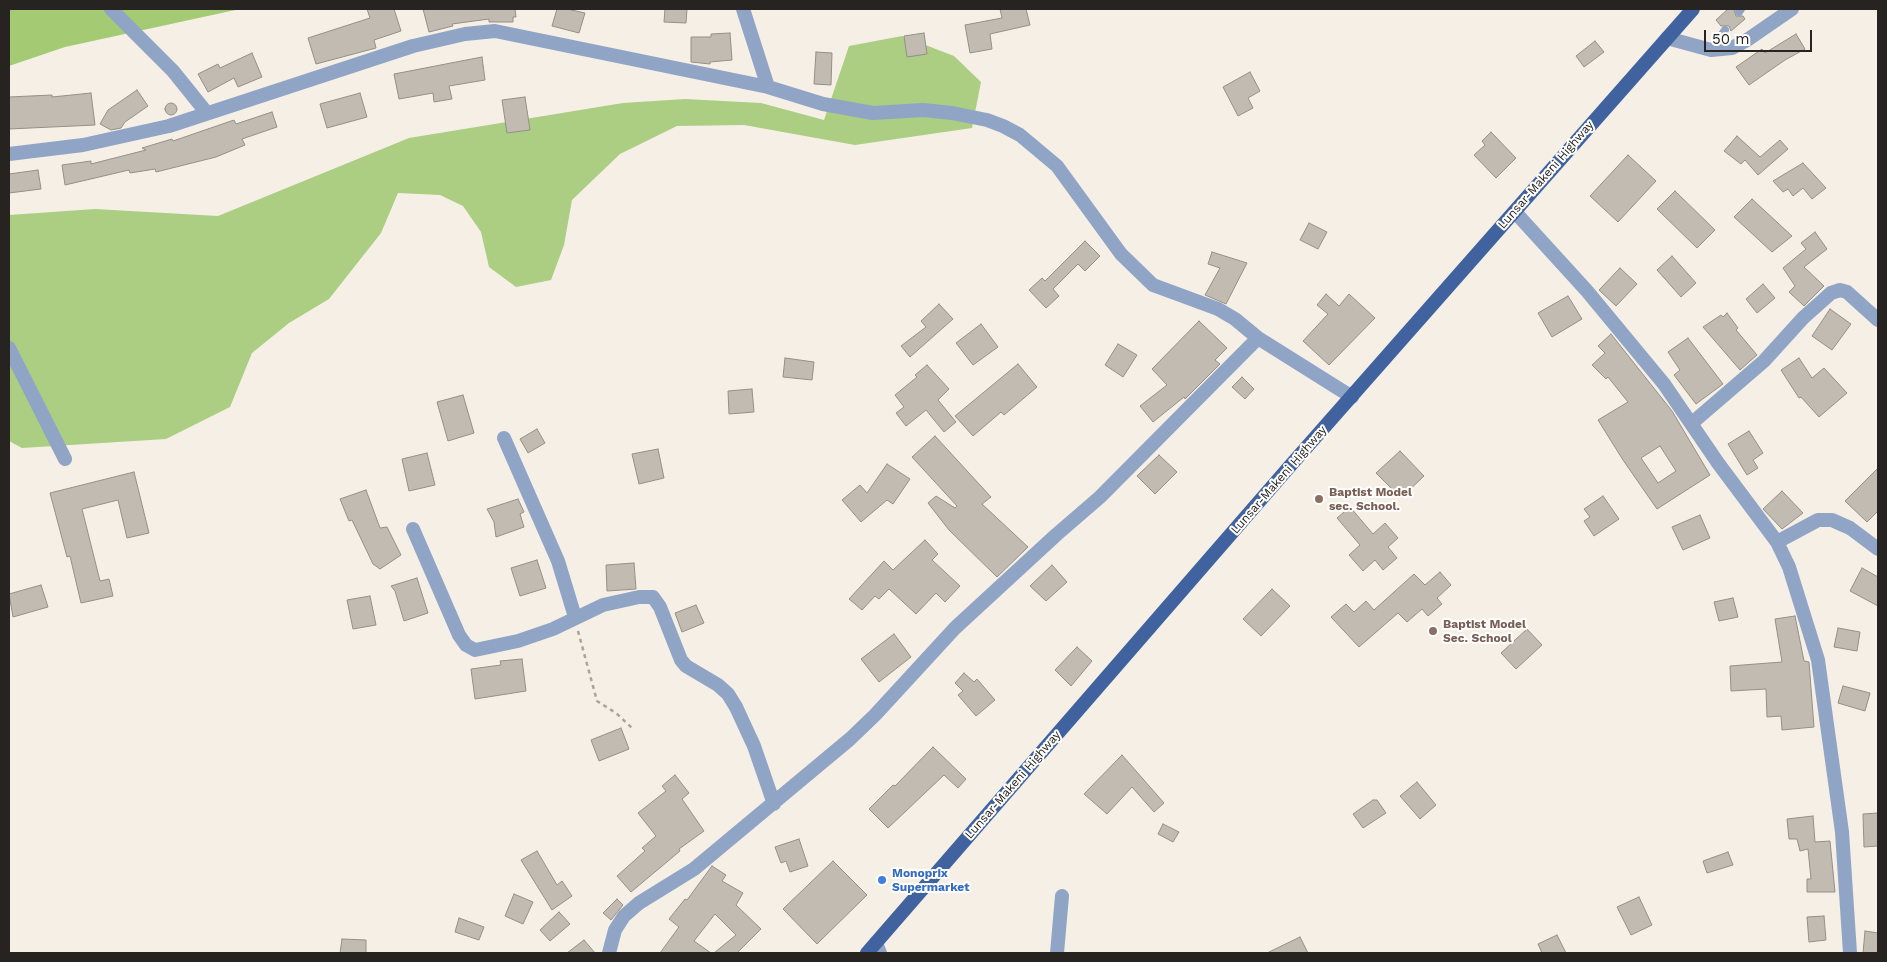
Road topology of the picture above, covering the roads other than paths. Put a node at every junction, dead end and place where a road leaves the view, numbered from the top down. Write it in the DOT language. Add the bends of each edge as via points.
graph roads {
  1 [pos="111,9"];
  2 [pos="743,9"];
  3 [pos="1693,9"];
  4 [pos="1792,9"];
  5 [pos="1724,30"];
  6 [pos="1667,38"];
  7 [pos="1711,50"];
  8 [pos="768,87"];
  9 [pos="206,112"];
  10 [pos="9,154"];
  11 [pos="1516,212"];
  12 [pos="1878,320"];
  13 [pos="1258,338"];
  14 [pos="9,348"];
  15 [pos="1352,397"];
  16 [pos="1692,423"];
  17 [pos="504,438"];
  18 [pos="66,458"];
  19 [pos="413,530"];
  20 [pos="1778,542"];
  21 [pos="1878,549"];
  22 [pos="575,617"];
  23 [pos="774,804"];
  24 [pos="1062,896"];
  25 [pos="874,950"];
  26 [pos="609,953"];
  27 [pos="1057,953"];
  28 [pos="1850,953"];
  1 -- 9 [label="street" via="173,70"];
  2 -- 8 [label="street"];
  3 -- 6 [label="main road, Lunsar-Makeni Highway"];
  4 -- 7 [label="street" via="1732,48"];
  5 -- 7 [label="lane"];
  6 -- 7 [label="street"];
  6 -- 11 [label="main road, Lunsar-Makeni Highway"];
  8 -- 9 [label="street" via="495,31 413,46"];
  8 -- 13 [label="street" via="823,104 873,113 922,110 952,113 1003,126 1020,135 1057,166 1121,254 1153,285 1218,309"];
  9 -- 10 [label="street" via="129,136"];
  11 -- 15 [label="main road, Lunsar-Makeni Highway"];
  11 -- 16 [label="street" via="1588,291"];
  12 -- 16 [label="street" via="1847,292 1831,293 1764,361"];
  13 -- 15 [label="street"];
  13 -- 23 [label="street" via="1100,497 956,628 875,715"];
  14 -- 18 [label="street"];
  15 -- 25 [label="main road, Lunsar-Makeni Highway"];
  16 -- 20 [label="street"];
  17 -- 22 [label="street" via="558,560"];
  19 -- 22 [label="street" via="459,634 470,648 486,649 518,641 553,629"];
  20 -- 21 [label="street" via="1818,520 1832,520 1850,528"];
  20 -- 28 [label="street" via="1789,566 1818,660 1842,832"];
  22 -- 23 [label="street" via="603,605 653,597 681,660 718,685 736,707 754,746"];
  23 -- 26 [label="street" via="679,880 638,903 615,930"];
  24 -- 27 [label="street"];
}
